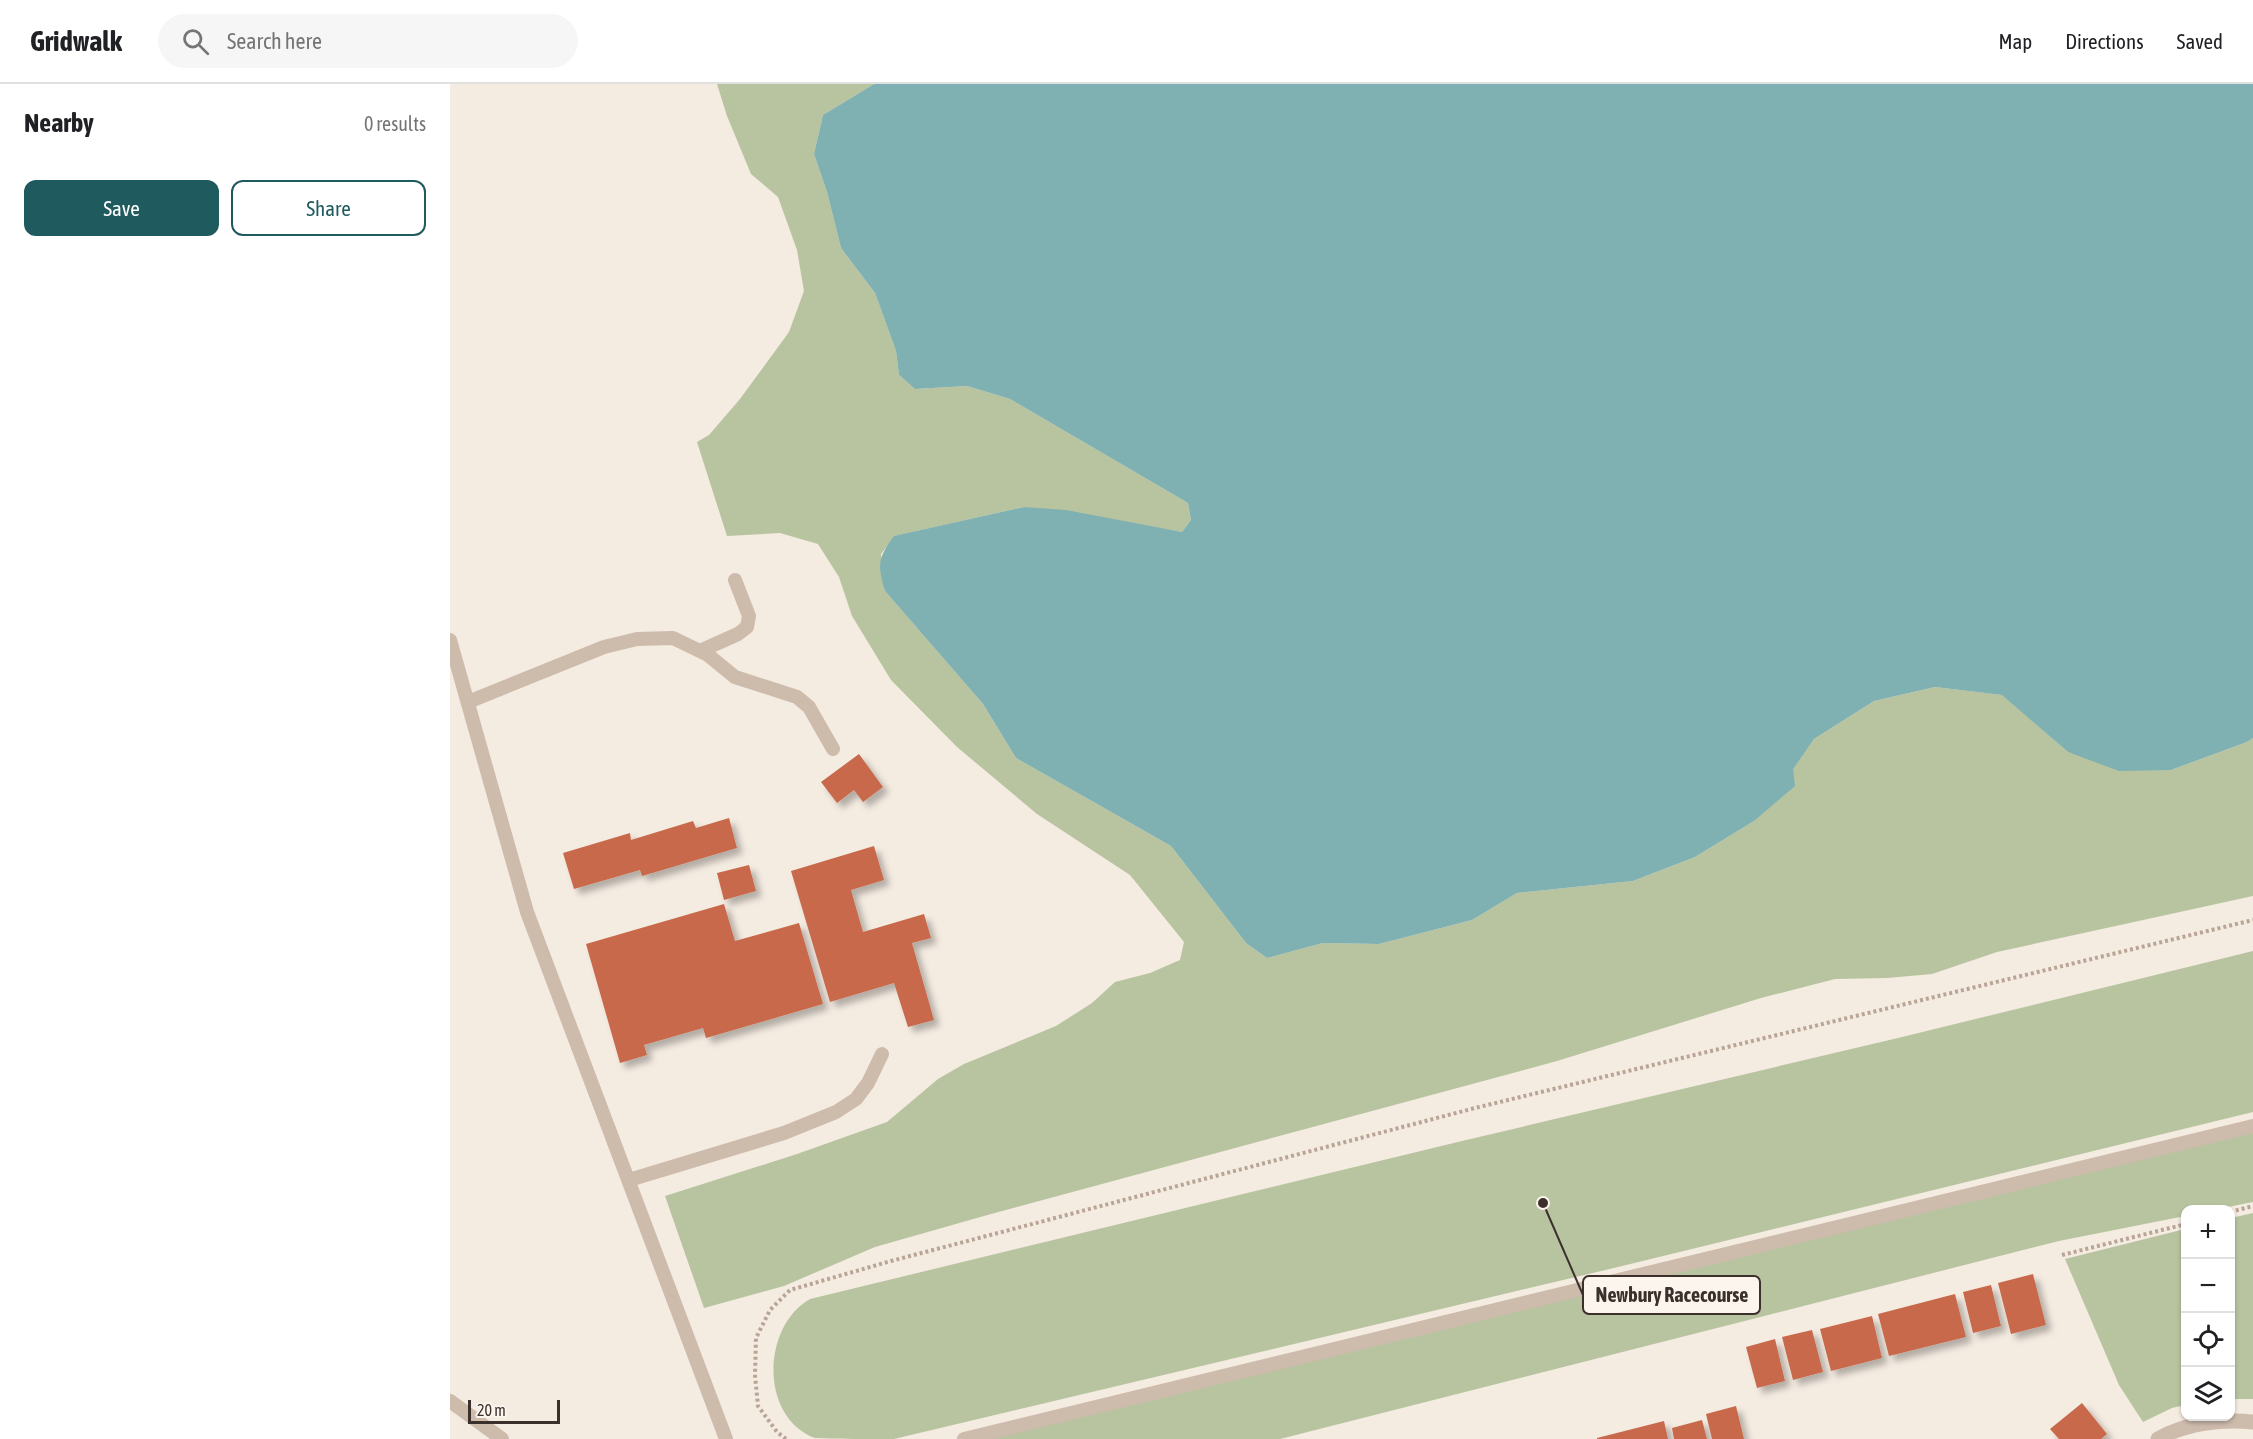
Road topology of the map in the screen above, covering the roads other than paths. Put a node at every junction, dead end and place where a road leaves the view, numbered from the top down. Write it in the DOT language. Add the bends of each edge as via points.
graph roads {
  1 [pos="735,580"];
  2 [pos="450,640"];
  3 [pos="700,651"];
  4 [pos="468,702"];
  5 [pos="833,749"];
  6 [pos="882,1054"];
  7 [pos="2253,1126"];
  8 [pos="629,1180"];
  9 [pos="450,1401"];
  10 [pos="2253,1422"];
  11 [pos="502,1439"];
  12 [pos="726,1439"];
  13 [pos="964,1439"];
  14 [pos="2158,1439"];
  1 -- 3 [label="lane" via="749,616 747,627"];
  2 -- 4 [label="lane"];
  3 -- 4 [label="lane" via="673,639 637,639 604,647"];
  3 -- 5 [label="lane" via="735,676 797,696 809,707"];
  4 -- 8 [label="lane" via="527,912"];
  6 -- 8 [label="lane" via="856,1099 836,1112"];
  7 -- 13 [label="lane"];
  8 -- 12 [label="lane"];
  9 -- 11 [label="lane"];
  10 -- 14 [label="street" via="2187,1427"];
}
